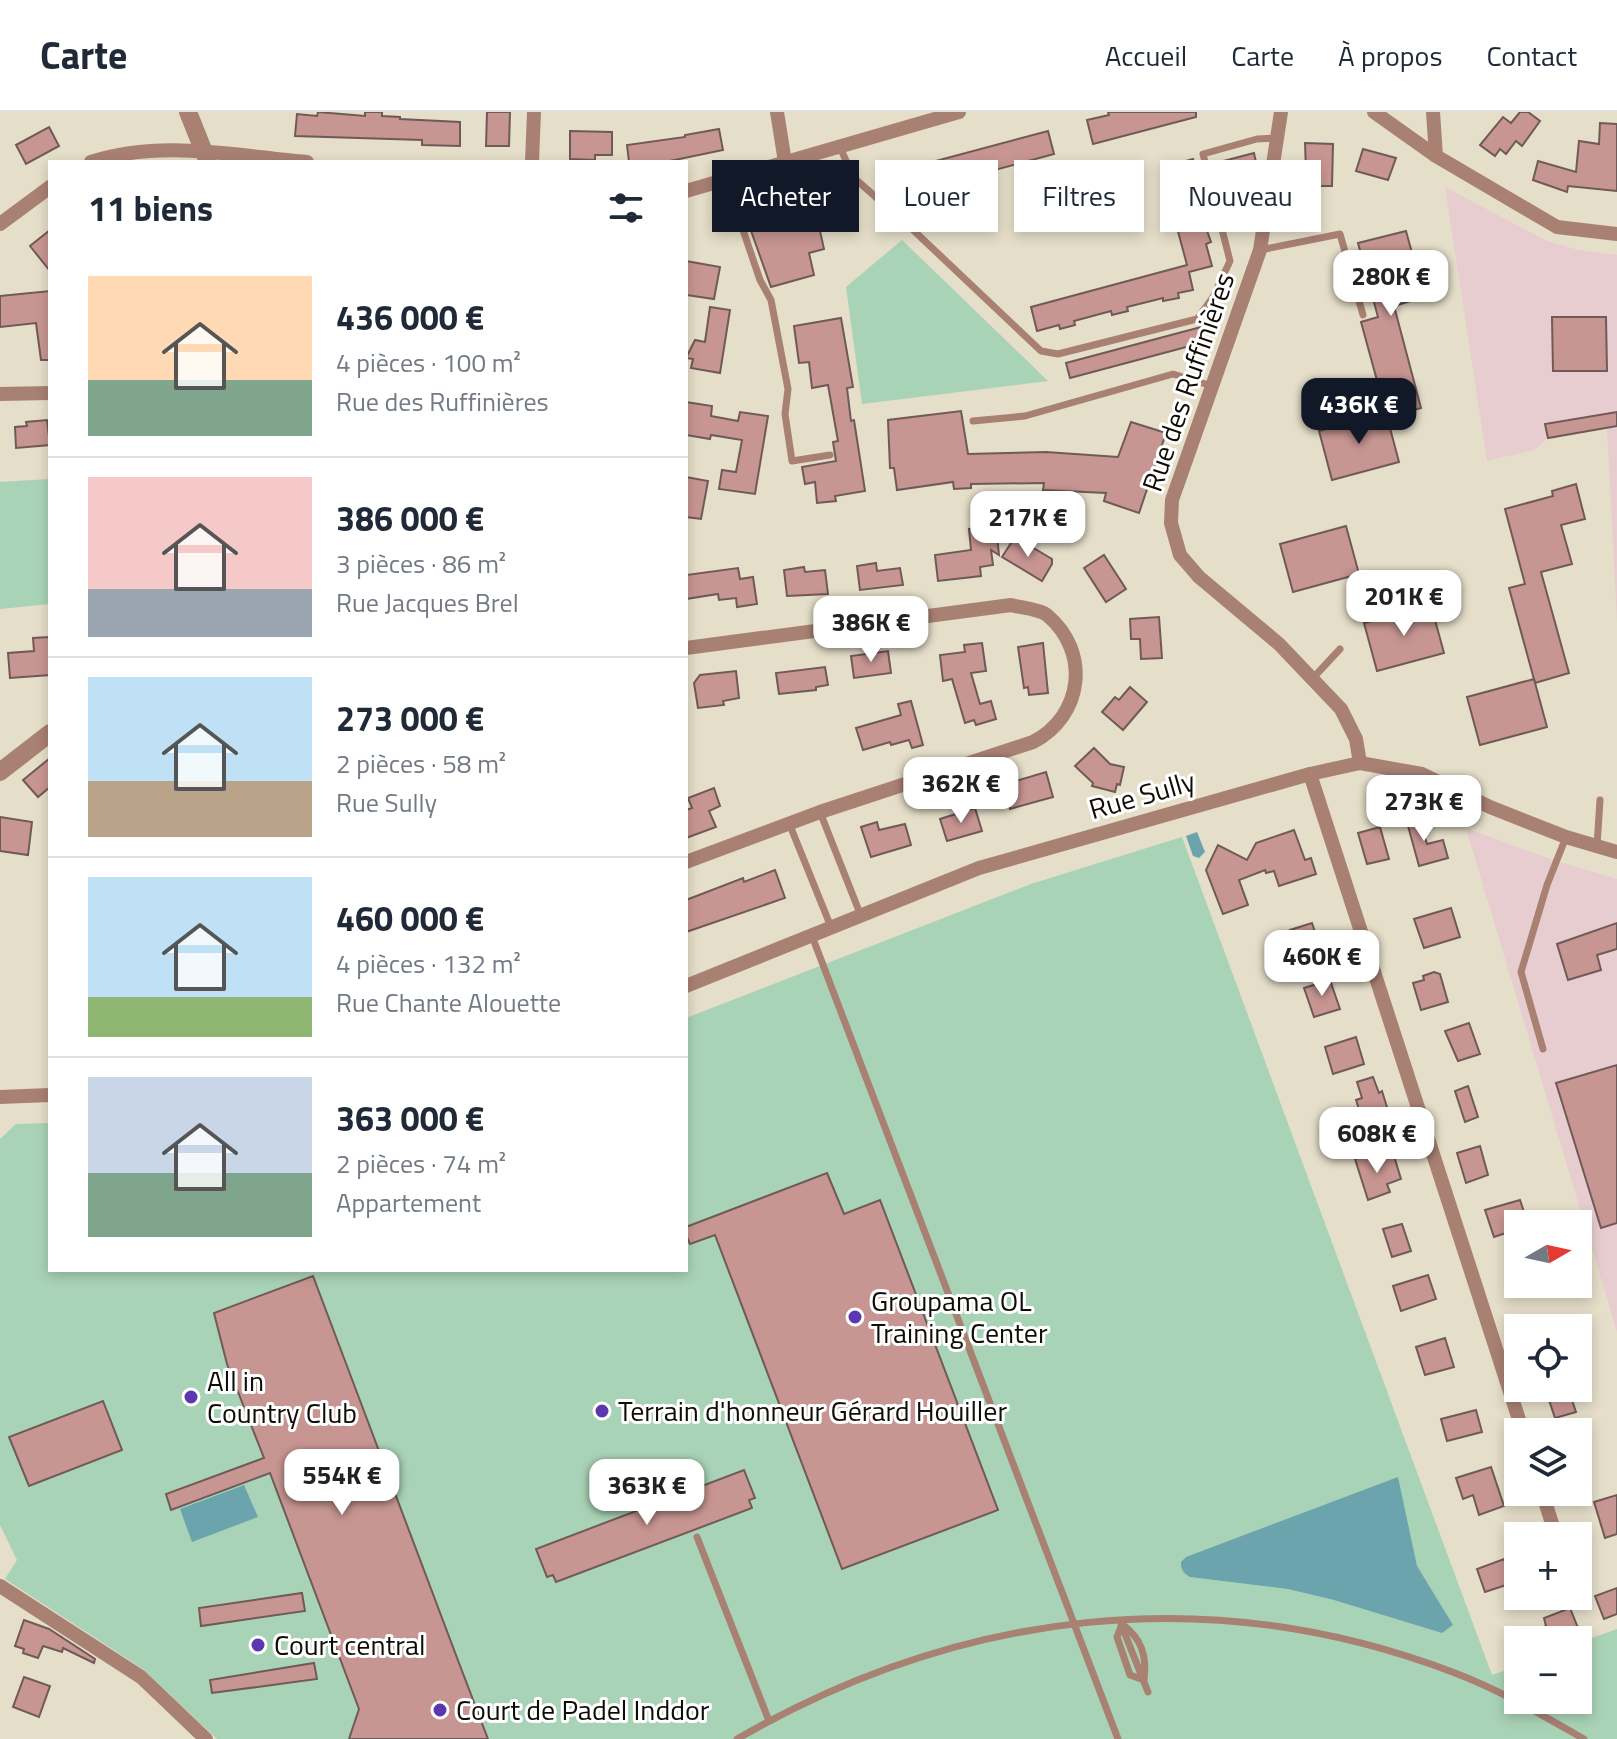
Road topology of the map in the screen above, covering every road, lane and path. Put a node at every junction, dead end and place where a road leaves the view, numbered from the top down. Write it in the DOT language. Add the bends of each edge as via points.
graph roads {
  1 [pos="188,112"];
  2 [pos="534,112"];
  3 [pos="777,112"];
  4 [pos="959,112"];
  5 [pos="1281,112"];
  6 [pos="1374,112"];
  7 [pos="1433,112"];
  8 [pos="1279,138"];
  9 [pos="840,147"];
  10 [pos="206,156"];
  11 [pos="1436,156"];
  12 [pos="100,160"];
  13 [pos="273,160"];
  14 [pos="532,160"];
  15 [pos="785,160"];
  16 [pos="792,160"];
  17 [pos="712,184"];
  18 [pos="48,188"];
  19 [pos="688,190"];
  20 [pos="0,224"];
  21 [pos="744,232"];
  22 [pos="1617,234"];
  23 [pos="1260,250"];
  24 [pos="1363,315"];
  25 [pos="1212,386"];
  26 [pos="48,393"];
  27 [pos="0,394"];
  28 [pos="973,421"];
  29 [pos="830,455"];
  30 [pos="688,648"];
  31 [pos="1340,649"];
  32 [pos="1313,678"];
  33 [pos="48,735"];
  34 [pos="1360,763"];
  35 [pos="0,772"];
  36 [pos="1310,774"];
  37 [pos="1600,800"];
  38 [pos="820,812"];
  39 [pos="789,823"];
  40 [pos="1566,837"];
  41 [pos="1597,846"];
  42 [pos="1617,852"];
  43 [pos="688,861"];
  44 [pos="861,916"];
  45 [pos="831,927"];
  46 [pos="812,936"];
  47 [pos="688,985"];
  48 [pos="1543,1049"];
  49 [pos="48,1095"];
  50 [pos="0,1097"];
  51 [pos="1518,1418"];
  52 [pos="697,1537"];
  53 [pos="0,1586"];
  54 [pos="1074,1622"];
  55 [pos="1121,1622"];
  56 [pos="1148,1692"];
  57 [pos="769,1721"];
  58 [pos="206,1739"];
  59 [pos="737,1739"];
  60 [pos="1118,1739"];
  61 [pos="1584,1739"];
  1 -- 10 [label="street"];
  2 -- 14 [label="street"];
  3 -- 15 [label="street"];
  4 -- 9 [label="street"];
  5 -- 8 [label="street, Rue des Ruffinières"];
  6 -- 11 [label="street"];
  7 -- 11 [label="street"];
  8 -- 9 [label="lane, Rue des Ruffinières" via="1203,154 1230,261 1197,319 1058,354 1041,351 853,177"];
  8 -- 23 [label="street, Rue des Ruffinières"];
  9 -- 16 [label="street"];
  10 -- 12 [label="street" via="142,150"];
  10 -- 13 [label="street"];
  11 -- 22 [label="street" via="1557,227"];
  17 -- 19 [label="street"];
  18 -- 20 [label="street"];
  21 -- 29 [label="lane" via="771,300 788,389 785,414 792,461"];
  23 -- 24 [label="lane" via="1340,234"];
  23 -- 25 [label="street, Rue des Ruffinières"];
  25 -- 28 [label="lane" via="1173,374 1025,416"];
  25 -- 32 [label="street, Rue des Ruffinières" via="1172,500 1174,541 1199,577"];
  26 -- 27 [label="street"];
  30 -- 38 [label="street" via="1011,605 1045,613 1072,644 1077,683 1049,734"];
  31 -- 32 [label="lane"];
  32 -- 34 [label="street, Rue des Ruffinières" via="1349,721"];
  33 -- 35 [label="street"];
  34 -- 36 [label="street, Rue Sully"];
  34 -- 40 [label="street, Rue Sully" via="1422,774"];
  36 -- 44 [label="street, Rue Sully" via="979,868"];
  36 -- 51 [label="street"];
  37 -- 41 [label="lane"];
  38 -- 39 [label="street"];
  38 -- 44 [label="lane"];
  39 -- 43 [label="street"];
  39 -- 45 [label="lane"];
  40 -- 41 [label="street, Rue Sully"];
  40 -- 48 [label="lane" via="1521,972"];
  41 -- 42 [label="street, Rue Sully"];
  44 -- 45 [label="street, Rue Sully"];
  45 -- 46 [label="street, Rue Sully"];
  46 -- 47 [label="street, Rue Sully"];
  46 -- 54 [label="lane"];
  49 -- 50 [label="street"];
  52 -- 57 [label="lane"];
  53 -- 58 [label="street" via="132,1670"];
  54 -- 55 [label="lane"];
  54 -- 57 [label="lane" via="960,1644 904,1662 850,1681"];
  54 -- 60 [label="lane"];
  55 -- 56 [label="lane"];
  55 -- 61 [label="lane" via="1233,1622 1385,1649 1479,1684"];
  57 -- 59 [label="lane"];
}
